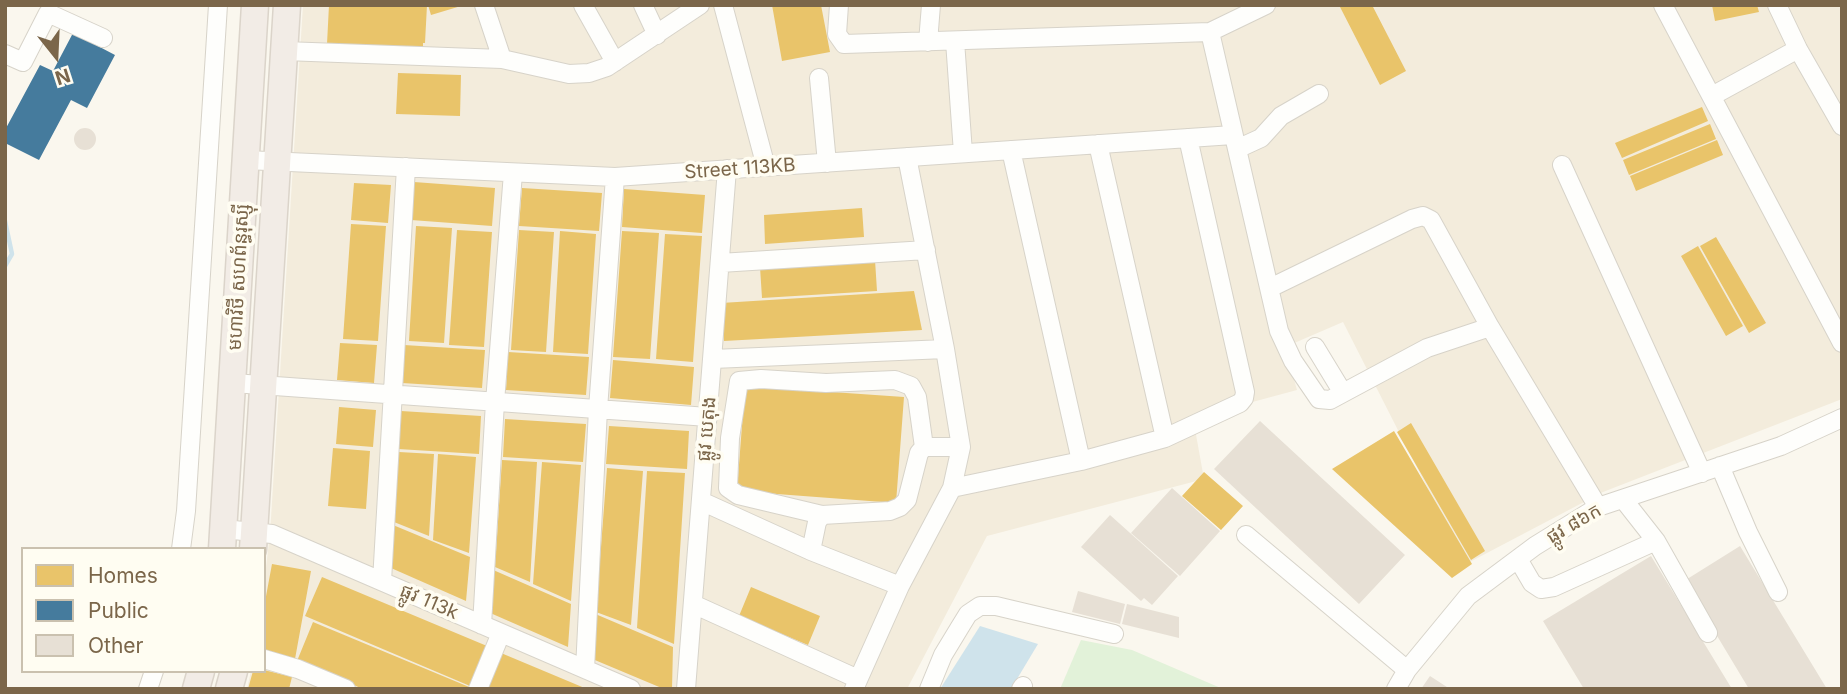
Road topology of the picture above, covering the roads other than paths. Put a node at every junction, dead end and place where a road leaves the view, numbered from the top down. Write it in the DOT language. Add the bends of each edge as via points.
graph roads {
  1 [pos="218,5"];
  2 [pos="255,5"];
  3 [pos="287,5"];
  4 [pos="484,5"];
  5 [pos="583,5"];
  6 [pos="643,5"];
  7 [pos="700,5"];
  8 [pos="723,5"];
  9 [pos="839,5"];
  10 [pos="931,5"];
  11 [pos="1266,5"];
  12 [pos="1663,5"];
  13 [pos="1777,5"];
  14 [pos="1210,32"];
  15 [pos="657,35"];
  16 [pos="103,38"];
  17 [pos="956,41"];
  18 [pos="928,42"];
  19 [pos="1797,49"];
  20 [pos="284,51"];
  21 [pos="5,54"];
  22 [pos="502,60"];
  23 [pos="615,62"];
  24 [pos="819,78"];
  25 [pos="1320,93"];
  26 [pos="1713,96"];
  27 [pos="1842,125"];
  28 [pos="1188,138"];
  29 [pos="1235,142"];
  30 [pos="1098,144"];
  31 [pos="1011,150"];
  32 [pos="963,153"];
  33 [pos="907,157"];
  34 [pos="246,160"];
  35 [pos="278,161"];
  36 [pos="827,163"];
  37 [pos="1562,165"];
  38 [pos="406,167"];
  39 [pos="765,167"];
  40 [pos="727,170"];
  41 [pos="513,173"];
  42 [pos="615,177"];
  43 [pos="926,250"];
  44 [pos="720,263"];
  45 [pos="1270,288"];
  46 [pos="1490,327"];
  47 [pos="1842,343"];
  48 [pos="1315,347"];
  49 [pos="945,349"];
  50 [pos="828,354"];
  51 [pos="713,359"];
  52 [pos="233,383"];
  53 [pos="826,383"];
  54 [pos="264,385"];
  55 [pos="1343,393"];
  56 [pos="393,395"];
  57 [pos="495,402"];
  58 [pos="598,410"];
  59 [pos="708,417"];
  60 [pos="1842,418"];
  61 [pos="706,436"];
  62 [pos="730,438"];
  63 [pos="1165,438"];
  64 [pos="923,447"];
  65 [pos="961,447"];
  66 [pos="1082,461"];
  67 [pos="1720,466"];
  68 [pos="1702,472"];
  69 [pos="952,488"];
  70 [pos="1623,499"];
  71 [pos="701,501"];
  72 [pos="1598,507"];
  73 [pos="822,515"];
  74 [pos="1246,535"];
  75 [pos="223,539"];
  76 [pos="254,540"];
  77 [pos="1656,541"];
  78 [pos="181,547"];
  79 [pos="811,551"];
  80 [pos="1518,559"];
  81 [pos="382,581"];
  82 [pos="900,586"];
  83 [pos="1778,592"];
  84 [pos="693,604"];
  85 [pos="482,625"];
  86 [pos="1708,633"];
  87 [pos="502,634"];
  88 [pos="1114,634"];
  89 [pos="266,660"];
  90 [pos="584,669"];
  91 [pos="1407,670"];
  92 [pos="856,684"];
  93 [pos="345,689"];
  94 [pos="478,689"];
  95 [pos="631,689"];
  96 [pos="686,689"];
  97 [pos="929,689"];
  98 [pos="1396,689"];
  1 -- 78 [label="street"];
  2 -- 34 [label="highway, មហាវិថី សហព័ន្ធរុស្ស៊ី"];
  3 -- 20 [label="highway, មហាវិថី សហព័ន្ធរុស្ស៊ី"];
  4 -- 22 [label="street"];
  5 -- 23 [label="street"];
  6 -- 15 [label="street"];
  7 -- 15 [label="street"];
  8 -- 39 [label="street"];
  9 -- 18 [label="street" via="837,34 844,44"];
  10 -- 18 [label="street"];
  11 -- 14 [label="street"];
  12 -- 26 [label="street"];
  13 -- 19 [label="street"];
  14 -- 17 [label="street"];
  14 -- 29 [label="street"];
  15 -- 23 [label="street"];
  16 -- 21 [label="street" via="48,13 23,62"];
  17 -- 18 [label="street"];
  17 -- 32 [label="street"];
  19 -- 26 [label="street"];
  19 -- 27 [label="street"];
  20 -- 22 [label="street"];
  20 -- 35 [label="highway, មហាវិថី សហព័ន្ធរុស្ស៊ី"];
  22 -- 23 [label="street" via="569,74 589,73"];
  24 -- 36 [label="street"];
  25 -- 29 [label="street" via="1281,116 1261,138"];
  26 -- 47 [label="street"];
  28 -- 29 [label="street, Street 113KB"];
  28 -- 30 [label="street, Street 113KB"];
  28 -- 63 [label="street" via="1245,392 1240,403"];
  29 -- 45 [label="street"];
  30 -- 31 [label="street, Street 113KB"];
  30 -- 63 [label="street"];
  31 -- 32 [label="street, Street 113KB"];
  31 -- 66 [label="street"];
  32 -- 33 [label="street, Street 113KB"];
  33 -- 36 [label="street, Street 113KB"];
  33 -- 43 [label="street"];
  34 -- 35 [label="street, Street 113KB"];
  34 -- 52 [label="highway, មហាវិថី សហព័ន្ធរុស្ស៊ី"];
  35 -- 38 [label="street, Street 113KB"];
  35 -- 54 [label="highway, មហាវិថី សហព័ន្ធរុស្ស៊ី"];
  36 -- 39 [label="street, Street 113KB"];
  37 -- 68 [label="street"];
  38 -- 41 [label="street, Street 113KB"];
  38 -- 56 [label="street"];
  39 -- 40 [label="street, Street 113KB"];
  40 -- 42 [label="street, Street 113KB"];
  40 -- 44 [label="street, ផ្លូវ បេតុង"];
  41 -- 42 [label="street, Street 113KB"];
  41 -- 57 [label="street"];
  42 -- 58 [label="street"];
  43 -- 44 [label="street"];
  43 -- 49 [label="street"];
  44 -- 51 [label="street, ផ្លូវ បេតុង"];
  45 -- 46 [label="street" via="1423,216 1431,220"];
  45 -- 55 [label="street" via="1279,331 1312,390 1319,399 1331,400"];
  46 -- 55 [label="street" via="1427,348"];
  46 -- 72 [label="street"];
  48 -- 55 [label="street"];
  49 -- 50 [label="street"];
  49 -- 65 [label="street"];
  50 -- 51 [label="street"];
  50 -- 53 [label="street"];
  51 -- 59 [label="street, ផ្លូវ បេតុង"];
  52 -- 54 [label="street"];
  52 -- 75 [label="highway, មហាវិថី សហព័ន្ធរុស្ស៊ី"];
  53 -- 62 [label="street" via="739,382"];
  53 -- 64 [label="street" via="895,380 911,386 917,397"];
  54 -- 56 [label="street"];
  54 -- 76 [label="highway, មហាវិថី សហព័ន្ធរុស្ស៊ី"];
  56 -- 57 [label="street"];
  56 -- 81 [label="street"];
  57 -- 58 [label="street"];
  57 -- 85 [label="street"];
  58 -- 59 [label="street"];
  58 -- 90 [label="street"];
  59 -- 61 [label="street, ផ្លូវ បេតុង"];
  60 -- 67 [label="street, ផ្លូវ ៨៦ក" via="1781,446"];
  61 -- 62 [label="street"];
  61 -- 71 [label="street, ផ្លូវ បេតុង"];
  62 -- 73 [label="street" via="731,491"];
  63 -- 66 [label="street"];
  64 -- 65 [label="street"];
  64 -- 73 [label="street" via="907,499 900,507"];
  65 -- 69 [label="street"];
  66 -- 69 [label="street"];
  67 -- 68 [label="street, ផ្លូវ ៨៦ក"];
  67 -- 83 [label="street"];
  68 -- 70 [label="street, ផ្លូវ ៨៦ក"];
  69 -- 82 [label="street"];
  70 -- 72 [label="street, ផ្លូវ ៨៦ក"];
  70 -- 77 [label="street"];
  71 -- 79 [label="street"];
  71 -- 84 [label="street, ផ្លូវ បេតុង"];
  72 -- 80 [label="street, ផ្លូវ ៨៦ក"];
  73 -- 79 [label="street"];
  74 -- 91 [label="street"];
  75 -- 76 [label="street, ផ្លូវ 113k"];
  76 -- 81 [label="street, ផ្លូវ 113k" via="272,534"];
  77 -- 80 [label="street" via="1541,589"];
  77 -- 86 [label="street"];
  79 -- 82 [label="street"];
  80 -- 91 [label="street, ផ្លូវ ៨៦ក" via="1468,596"];
  81 -- 85 [label="street, ផ្លូវ 113k"];
  82 -- 92 [label="street"];
  84 -- 92 [label="street"];
  84 -- 96 [label="street, ផ្លូវ បេតុង"];
  85 -- 87 [label="street, ផ្លូវ 113k"];
  87 -- 90 [label="street, ផ្លូវ 113k"];
  87 -- 94 [label="street"];
  88 -- 97 [label="street" via="980,606 968,614 954,636"];
  89 -- 93 [label="street"];
  90 -- 95 [label="street, ផ្លូវ 113k"];
  91 -- 98 [label="street, ផ្លូវ ៨៦ក"];
}
